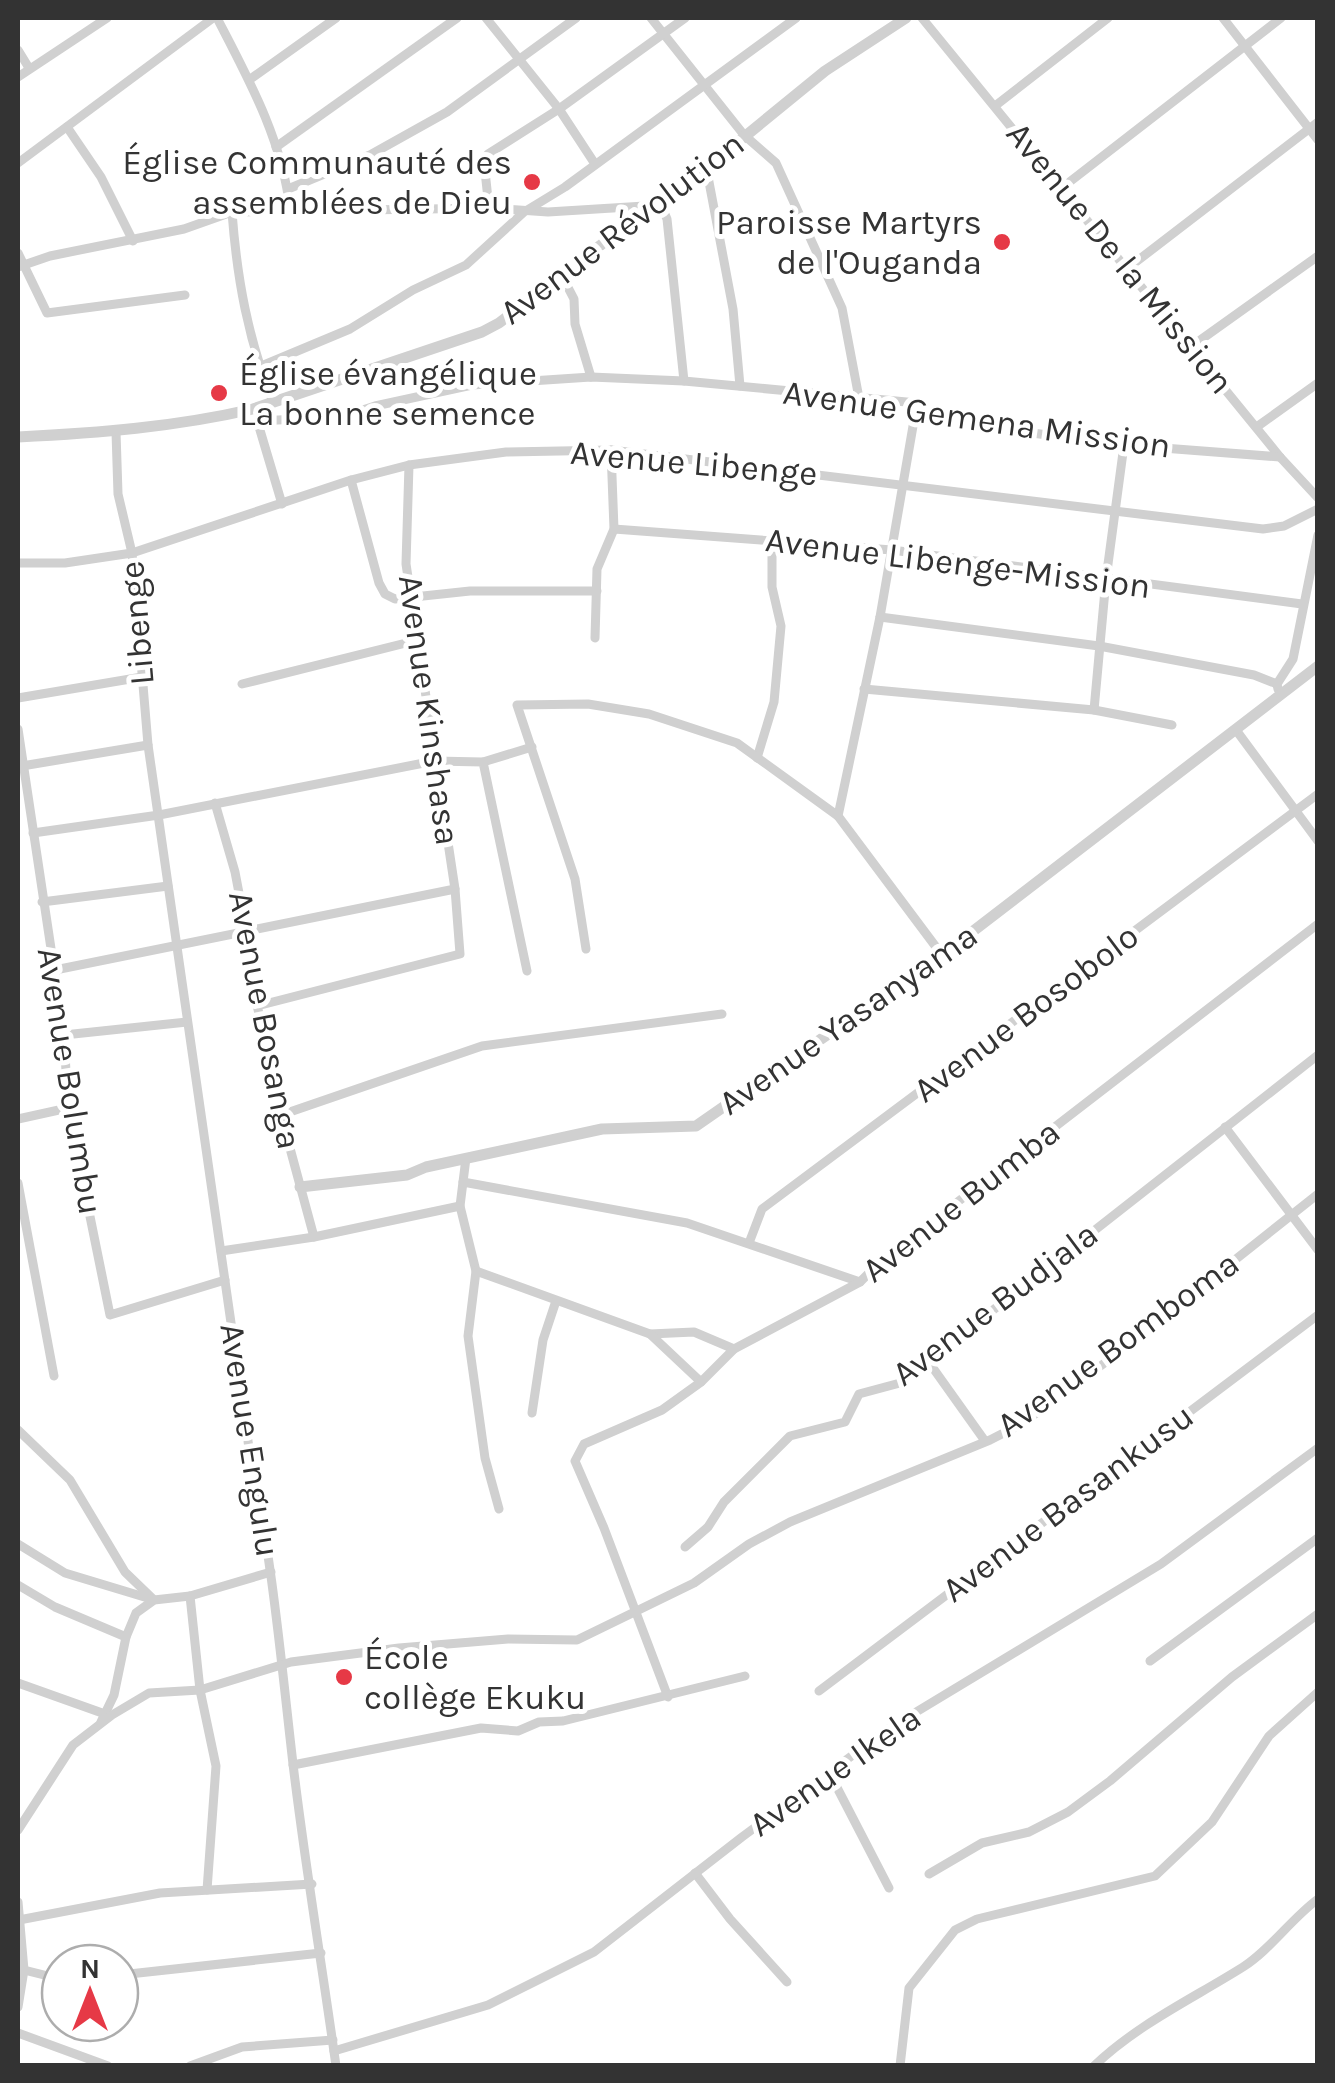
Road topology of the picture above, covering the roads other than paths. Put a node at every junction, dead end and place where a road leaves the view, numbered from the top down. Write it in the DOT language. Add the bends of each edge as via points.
graph roads {
  1 [pos="106,18"];
  2 [pos="215,18"];
  3 [pos="336,18"];
  4 [pos="457,18"];
  5 [pos="486,18"];
  6 [pos="576,18"];
  7 [pos="651,18"];
  8 [pos="686,18"];
  9 [pos="796,18"];
  10 [pos="906,18"];
  11 [pos="922,18"];
  12 [pos="1108,18"];
  13 [pos="1223,18"];
  14 [pos="1280,18"];
  15 [pos="662,34"];
  16 [pos="1245,46"];
  17 [pos="18,50"];
  18 [pos="519,61"];
  19 [pos="28,68"];
  20 [pos="18,77"];
  21 [pos="250,80"];
  22 [pos="702,84"];
  23 [pos="995,106"];
  24 [pos="559,109"];
  25 [pos="1313,125"];
  26 [pos="68,126"];
  27 [pos="744,135"];
  28 [pos="1318,140"];
  29 [pos="276,147"];
  30 [pos="18,163"];
  31 [pos="595,164"];
  32 [pos="706,166"];
  33 [pos="1062,187"];
  34 [pos="288,189"];
  35 [pos="661,205"];
  36 [pos="490,208"];
  37 [pos="290,210"];
  38 [pos="232,212"];
  39 [pos="524,212"];
  40 [pos="133,241"];
  41 [pos="18,253"];
  42 [pos="1318,256"];
  43 [pos="22,266"];
  44 [pos="1128,268"];
  45 [pos="562,274"];
  46 [pos="185,295"];
  47 [pos="1192,346"];
  48 [pos="259,367"];
  49 [pos="591,377"];
  50 [pos="684,382"];
  51 [pos="1318,383"];
  52 [pos="740,386"];
  53 [pos="859,398"];
  54 [pos="273,402"];
  55 [pos="917,403"];
  56 [pos="255,415"];
  57 [pos="1258,426"];
  58 [pos="116,432"];
  59 [pos="18,437"];
  60 [pos="1124,445"];
  61 [pos="612,450"];
  62 [pos="1280,457"];
  63 [pos="409,466"];
  64 [pos="351,480"];
  65 [pos="901,483"];
  66 [pos="1318,498"];
  67 [pos="282,504"];
  68 [pos="1318,508"];
  69 [pos="1115,510"];
  70 [pos="614,529"];
  71 [pos="1318,535"];
  72 [pos="772,540"];
  73 [pos="892,550"];
  74 [pos="132,554"];
  75 [pos="18,563"];
  76 [pos="1106,578"];
  77 [pos="596,591"];
  78 [pos="412,599"];
  79 [pos="1302,604"];
  80 [pos="880,617"];
  81 [pos="596,638"];
  82 [pos="418,640"];
  83 [pos="1099,646"];
  84 [pos="1318,666"];
  85 [pos="142,677"];
  86 [pos="242,684"];
  87 [pos="864,689"];
  88 [pos="1279,690"];
  89 [pos="18,698"];
  90 [pos="1094,710"];
  91 [pos="1172,725"];
  92 [pos="18,728"];
  93 [pos="1236,730"];
  94 [pos="148,745"];
  95 [pos="532,747"];
  96 [pos="757,758"];
  97 [pos="434,760"];
  98 [pos="483,762"];
  99 [pos="20,766"];
  100 [pos="1318,794"];
  101 [pos="216,803"];
  102 [pos="1294,812"];
  103 [pos="159,815"];
  104 [pos="838,816"];
  105 [pos="32,833"];
  106 [pos="1318,841"];
  107 [pos="168,886"];
  108 [pos="456,889"];
  109 [pos="42,902"];
  110 [pos="1318,924"];
  111 [pos="246,930"];
  112 [pos="176,945"];
  113 [pos="586,949"];
  114 [pos="942,956"];
  115 [pos="54,970"];
  116 [pos="528,971"];
  117 [pos="257,1006"];
  118 [pos="722,1014"];
  119 [pos="187,1022"];
  120 [pos="64,1035"];
  121 [pos="1318,1055"];
  122 [pos="68,1108"];
  123 [pos="281,1115"];
  124 [pos="18,1119"];
  125 [pos="1225,1127"];
  126 [pos="466,1158"];
  127 [pos="463,1182"];
  128 [pos="18,1183"];
  129 [pos="300,1187"];
  130 [pos="1318,1194"];
  131 [pos="460,1206"];
  132 [pos="1292,1214"];
  133 [pos="314,1238"];
  134 [pos="749,1242"];
  135 [pos="1318,1250"];
  136 [pos="221,1251"];
  137 [pos="476,1271"];
  138 [pos="225,1280"];
  139 [pos="860,1282"];
  140 [pos="556,1301"];
  141 [pos="1318,1315"];
  142 [pos="650,1334"];
  143 [pos="734,1350"];
  144 [pos="928,1361"];
  145 [pos="54,1376"];
  146 [pos="701,1382"];
  147 [pos="532,1413"];
  148 [pos="18,1430"];
  149 [pos="986,1441"];
  150 [pos="1318,1448"];
  151 [pos="499,1509"];
  152 [pos="1318,1538"];
  153 [pos="18,1544"];
  154 [pos="684,1546"];
  155 [pos="271,1572"];
  156 [pos="18,1584"];
  157 [pos="190,1596"];
  158 [pos="154,1600"];
  159 [pos="634,1612"];
  160 [pos="1318,1614"];
  161 [pos="126,1637"];
  162 [pos="1150,1661"];
  163 [pos="284,1666"];
  164 [pos="745,1676"];
  165 [pos="18,1682"];
  166 [pos="200,1690"];
  167 [pos="819,1691"];
  168 [pos="1318,1692"];
  169 [pos="668,1697"];
  170 [pos="102,1720"];
  171 [pos="293,1765"];
  172 [pos="829,1772"];
  173 [pos="18,1830"];
  174 [pos="695,1873"];
  175 [pos="929,1874"];
  176 [pos="312,1884"];
  177 [pos="888,1888"];
  178 [pos="207,1890"];
  179 [pos="1318,1899"];
  180 [pos="18,1902"];
  181 [pos="19,1920"];
  182 [pos="321,1953"];
  183 [pos="24,1970"];
  184 [pos="140,1973"];
  185 [pos="40,1974"];
  186 [pos="787,1982"];
  187 [pos="18,2006"];
  188 [pos="18,2033"];
  189 [pos="334,2046"];
  190 [pos="108,2066"];
  191 [pos="190,2066"];
  192 [pos="336,2066"];
  193 [pos="900,2066"];
  194 [pos="1094,2066"];
  1 -- 19 [label="street"];
  2 -- 21 [label="street"];
  2 -- 26 [label="street"];
  3 -- 21 [label="street"];
  4 -- 29 [label="street"];
  5 -- 18 [label="street"];
  6 -- 18 [label="street"];
  7 -- 15 [label="street"];
  8 -- 15 [label="street"];
  9 -- 22 [label="street"];
  10 -- 27 [label="street, Avenue Révolution"];
  11 -- 23 [label="street, Avenue De la Mission"];
  12 -- 23 [label="street"];
  13 -- 16 [label="street"];
  14 -- 16 [label="street"];
  15 -- 22 [label="street"];
  15 -- 24 [label="street"];
  16 -- 25 [label="street"];
  16 -- 33 [label="street"];
  17 -- 19 [label="street"];
  18 -- 24 [label="street"];
  18 -- 34 [label="street" via="370,155"];
  19 -- 20 [label="street"];
  21 -- 29 [label="street"];
  22 -- 27 [label="street"];
  22 -- 31 [label="street"];
  23 -- 33 [label="street, Avenue De la Mission"];
  24 -- 31 [label="street"];
  24 -- 36 [label="street" via="488,154"];
  25 -- 28 [label="street"];
  25 -- 44 [label="street"];
  26 -- 30 [label="street"];
  26 -- 40 [label="street"];
  27 -- 32 [label="street, Avenue Révolution"];
  27 -- 53 [label="street" via="776,162 842,308"];
  29 -- 34 [label="street"];
  31 -- 39 [label="street"];
  32 -- 35 [label="street, Avenue Révolution"];
  32 -- 52 [label="street"];
  33 -- 44 [label="street, Avenue De la Mission"];
  34 -- 37 [label="street"];
  35 -- 39 [label="street"];
  35 -- 45 [label="street, Avenue Révolution"];
  35 -- 50 [label="street" via="668,219"];
  36 -- 37 [label="street"];
  36 -- 39 [label="street"];
  37 -- 38 [label="street"];
  38 -- 40 [label="street"];
  38 -- 48 [label="street" via="241,300"];
  39 -- 48 [label="street" via="466,266 350,329"];
  40 -- 43 [label="street"];
  41 -- 43 [label="street"];
  42 -- 47 [label="street"];
  43 -- 46 [label="street" via="47,313"];
  44 -- 47 [label="street, Avenue De la Mission"];
  45 -- 49 [label="street"];
  45 -- 54 [label="street, Avenue Révolution" via="482,332"];
  47 -- 57 [label="street, Avenue De la Mission"];
  48 -- 54 [label="street"];
  49 -- 50 [label="street, Avenue Gemena Mission"];
  49 -- 56 [label="street, Avenue Gemena Mission" via="472,385 341,417"];
  50 -- 52 [label="street, Avenue Gemena Mission"];
  51 -- 57 [label="street"];
  52 -- 53 [label="street, Avenue Gemena Mission"];
  53 -- 55 [label="street, Avenue Gemena Mission"];
  54 -- 56 [label="street, Avenue Révolution"];
  55 -- 60 [label="street, Avenue Gemena Mission" via="956,423"];
  55 -- 65 [label="street"];
  56 -- 58 [label="street, Avenue Révolution"];
  56 -- 67 [label="street"];
  57 -- 62 [label="street, Avenue De la Mission"];
  58 -- 59 [label="street, Avenue Révolution"];
  58 -- 74 [label="street, Libenge" via="118,494"];
  60 -- 62 [label="street, Avenue Gemena Mission"];
  60 -- 69 [label="street"];
  61 -- 63 [label="street, Avenue Libenge" via="506,452"];
  61 -- 65 [label="street, Avenue Libenge"];
  61 -- 70 [label="street"];
  62 -- 66 [label="street, Avenue De la Mission"];
  63 -- 64 [label="street, Avenue Libenge"];
  63 -- 78 [label="street, Avenue Kinshasa" via="406,564"];
  64 -- 67 [label="street, Avenue Libenge"];
  64 -- 78 [label="street" via="379,583 395,599"];
  65 -- 69 [label="street, Avenue Libenge"];
  65 -- 73 [label="street"];
  67 -- 74 [label="street, Avenue Libenge"];
  68 -- 69 [label="street, Avenue Libenge" via="1263,529"];
  69 -- 76 [label="street"];
  70 -- 72 [label="street, Avenue Libenge-Mission"];
  70 -- 77 [label="street" via="597,569"];
  71 -- 79 [label="street"];
  72 -- 73 [label="street, Avenue Libenge-Mission"];
  72 -- 96 [label="street" via="781,626 774,702"];
  73 -- 76 [label="street, Avenue Libenge-Mission"];
  73 -- 80 [label="street"];
  74 -- 75 [label="street, Avenue Libenge"];
  74 -- 85 [label="street, Libenge"];
  76 -- 79 [label="street, Avenue Libenge-Mission"];
  76 -- 83 [label="street"];
  77 -- 78 [label="street" via="470,591"];
  77 -- 81 [label="street"];
  78 -- 82 [label="street, Avenue Kinshasa"];
  79 -- 88 [label="street" via="1293,659"];
  80 -- 83 [label="street"];
  80 -- 87 [label="street"];
  82 -- 86 [label="street"];
  82 -- 97 [label="street, Avenue Kinshasa"];
  83 -- 88 [label="street" via="1254,675"];
  83 -- 90 [label="street"];
  84 -- 88 [label="street, Avenue Yasanyama"];
  85 -- 89 [label="street"];
  85 -- 94 [label="street, Libenge"];
  87 -- 90 [label="street"];
  87 -- 104 [label="street"];
  88 -- 93 [label="street, Avenue Yasanyama"];
  90 -- 91 [label="street"];
  92 -- 99 [label="street, Avenue Bolumbu"];
  93 -- 102 [label="street"];
  93 -- 114 [label="street, Avenue Yasanyama"];
  94 -- 99 [label="street"];
  94 -- 103 [label="street, Libenge"];
  95 -- 96 [label="street" via="517,706 588,704 650,714 737,744"];
  95 -- 98 [label="street"];
  95 -- 113 [label="street" via="575,879"];
  96 -- 104 [label="street"];
  97 -- 98 [label="street"];
  97 -- 101 [label="street"];
  97 -- 108 [label="street, Avenue Kinshasa"];
  98 -- 116 [label="street"];
  99 -- 105 [label="street, Avenue Bolumbu"];
  100 -- 102 [label="street, Avenue Bosobolo"];
  101 -- 103 [label="street"];
  101 -- 111 [label="street, Avenue Bosanga"];
  102 -- 106 [label="street"];
  102 -- 134 [label="street, Avenue Bosobolo" via="762,1209"];
  103 -- 105 [label="street"];
  103 -- 107 [label="street, Avenue Engulu"];
  104 -- 114 [label="street"];
  105 -- 109 [label="street, Avenue Bolumbu"];
  107 -- 109 [label="street"];
  107 -- 112 [label="street, Avenue Engulu"];
  108 -- 111 [label="street"];
  108 -- 117 [label="street, Avenue Kinshasa" via="460,954"];
  109 -- 115 [label="street, Avenue Bolumbu"];
  110 -- 139 [label="street, Avenue Bumba"];
  111 -- 112 [label="street"];
  111 -- 117 [label="street, Avenue Bosanga"];
  112 -- 115 [label="street"];
  112 -- 119 [label="street, Avenue Engulu"];
  114 -- 126 [label="street, Avenue Yasanyama" via="696,1126 602,1129"];
  115 -- 120 [label="street, Avenue Bolumbu"];
  117 -- 123 [label="street, Avenue Bosanga"];
  118 -- 123 [label="street" via="482,1046"];
  119 -- 120 [label="street"];
  119 -- 136 [label="street, Avenue Engulu"];
  120 -- 122 [label="street, Avenue Bolumbu"];
  121 -- 125 [label="street, Avenue Budjala"];
  122 -- 124 [label="street"];
  122 -- 138 [label="street, Avenue Bolumbu" via="110,1314"];
  123 -- 129 [label="street, Avenue Bosanga"];
  125 -- 132 [label="street"];
  125 -- 144 [label="street, Avenue Budjala"];
  126 -- 127 [label="street"];
  126 -- 129 [label="street, Avenue Yasanyama" via="407,1175"];
  127 -- 131 [label="street"];
  127 -- 134 [label="street" via="687,1223"];
  128 -- 145 [label="street"];
  129 -- 133 [label="street, Avenue Bosanga"];
  130 -- 132 [label="street, Avenue Bomboma"];
  131 -- 133 [label="street"];
  131 -- 137 [label="street"];
  132 -- 135 [label="street"];
  132 -- 149 [label="street, Avenue Bomboma" via="1023,1423"];
  133 -- 136 [label="street"];
  134 -- 139 [label="street"];
  136 -- 138 [label="street, Avenue Engulu"];
  137 -- 140 [label="street"];
  137 -- 151 [label="street" via="468,1336"];
  138 -- 155 [label="street, Avenue Engulu"];
  139 -- 143 [label="street, Avenue Bumba"];
  140 -- 142 [label="street"];
  140 -- 147 [label="street"];
  141 -- 167 [label="street, Avenue Basankusu"];
  142 -- 143 [label="street" via="694,1332"];
  142 -- 146 [label="street"];
  143 -- 146 [label="street, Avenue Bumba"];
  144 -- 149 [label="street"];
  144 -- 154 [label="street, Avenue Budjala" via="900,1383 858,1394 846,1422 790,1436"];
  146 -- 159 [label="street, Avenue Bumba" via="662,1410 584,1444 574,1461"];
  148 -- 158 [label="street" via="70,1480 125,1572"];
  149 -- 159 [label="street, Avenue Bomboma" via="790,1522"];
  150 -- 172 [label="street, Avenue Ikela" via="1162,1564 888,1729"];
  152 -- 162 [label="street"];
  153 -- 158 [label="street" via="66,1573"];
  155 -- 157 [label="street"];
  155 -- 163 [label="street, Avenue Engulu"];
  156 -- 161 [label="street"];
  157 -- 158 [label="street"];
  157 -- 166 [label="street"];
  158 -- 161 [label="street" via="136,1613"];
  159 -- 163 [label="street, Avenue Bomboma" via="577,1640 399,1648"];
  159 -- 169 [label="street"];
  160 -- 175 [label="street" via="1068,1812 1029,1832 982,1843"];
  161 -- 170 [label="street"];
  163 -- 166 [label="street, Avenue Bomboma"];
  163 -- 171 [label="street, Avenue Engulu"];
  164 -- 169 [label="street"];
  165 -- 170 [label="street"];
  166 -- 170 [label="street, Avenue Bomboma" via="148,1694"];
  166 -- 178 [label="street" via="216,1766"];
  168 -- 193 [label="street" via="1269,1736 1212,1822 1156,1876 955,1930 909,1988"];
  169 -- 171 [label="street" via="518,1731 481,1728"];
  170 -- 173 [label="street, Avenue Bomboma" via="73,1745"];
  171 -- 176 [label="street, Avenue Engulu"];
  172 -- 174 [label="street, Avenue Ikela"];
  172 -- 177 [label="street"];
  174 -- 186 [label="street"];
  174 -- 189 [label="street, Avenue Ikela" via="594,1952 488,2006"];
  176 -- 178 [label="street"];
  176 -- 182 [label="street, Avenue Engulu"];
  178 -- 181 [label="street"];
  179 -- 194 [label="street" via="1247,1965 1116,2044"];
  180 -- 181 [label="street"];
  181 -- 183 [label="street"];
  182 -- 184 [label="street"];
  182 -- 189 [label="street, Avenue Engulu"];
  183 -- 185 [label="street"];
  183 -- 187 [label="street"];
  188 -- 190 [label="street"];
  189 -- 191 [label="street, Avenue Ikela" via="242,2046"];
  189 -- 192 [label="street, Avenue Engulu"];
}
